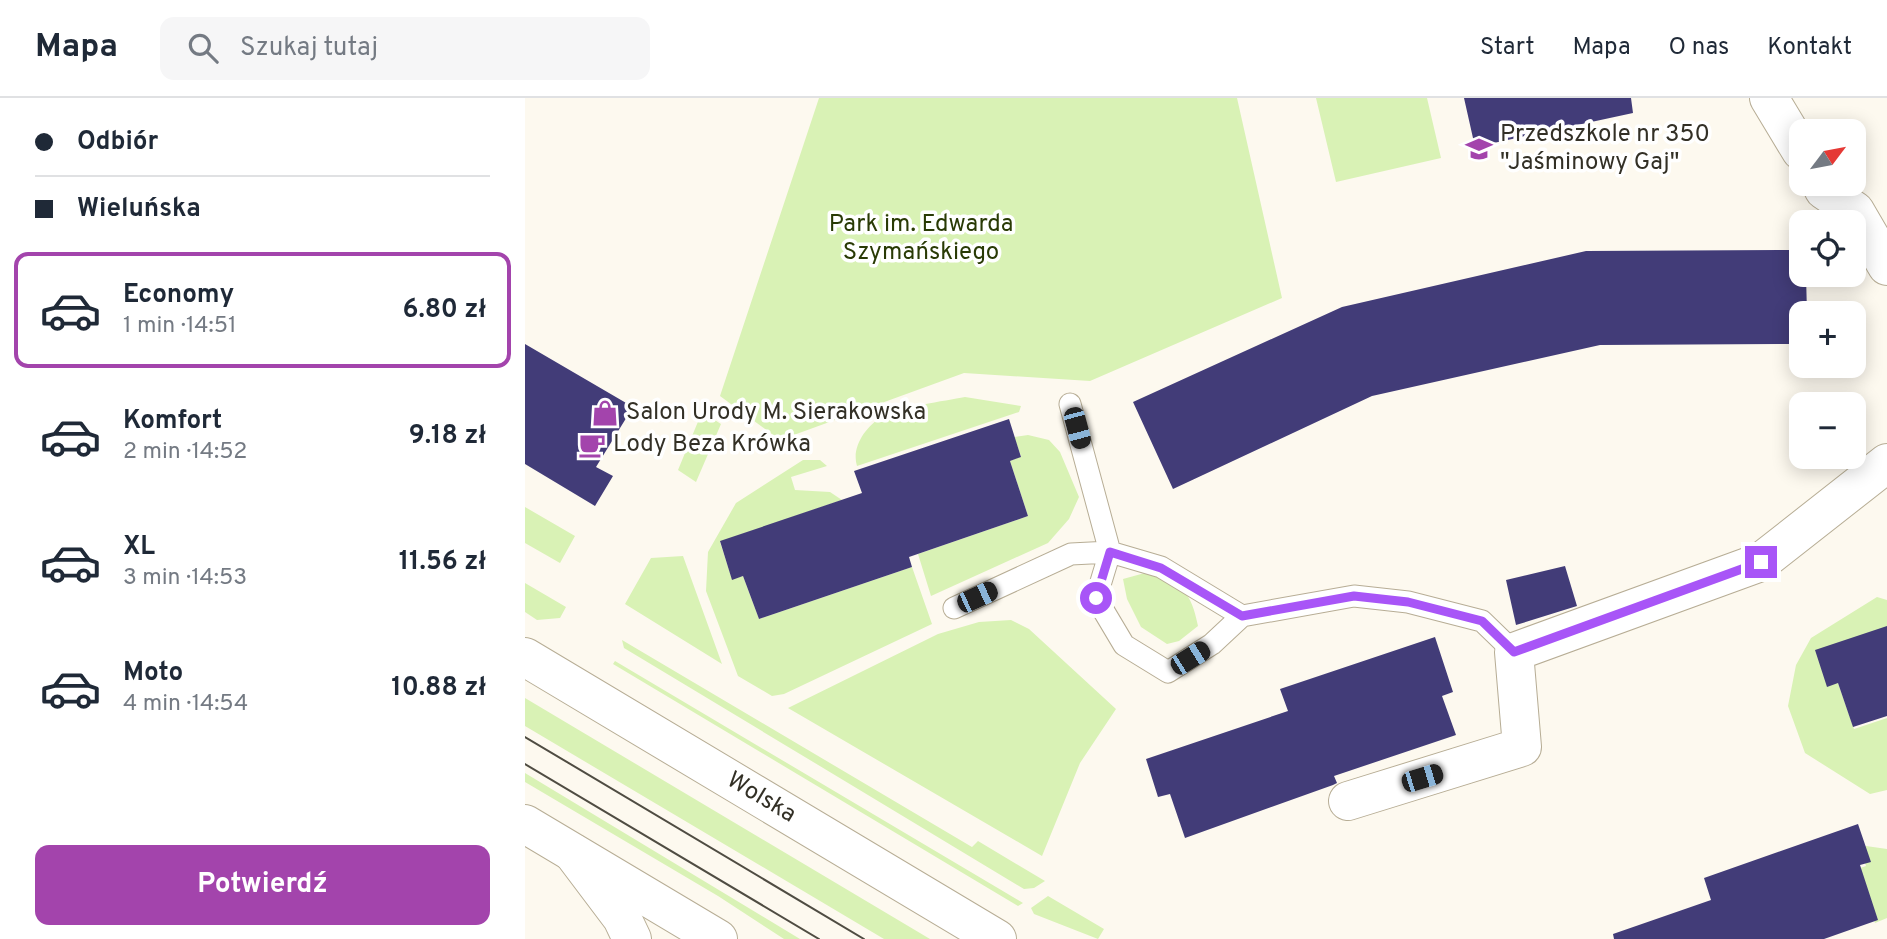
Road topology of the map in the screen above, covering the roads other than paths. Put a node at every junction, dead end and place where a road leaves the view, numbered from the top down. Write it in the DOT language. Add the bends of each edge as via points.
graph roads {
  1 [pos="1769,98"];
  2 [pos="1789,131"];
  3 [pos="1833,196"];
  4 [pos="1887,266"];
  5 [pos="1070,404"];
  6 [pos="1887,463"];
  7 [pos="1110,552"];
  8 [pos="954,608"];
  9 [pos="1242,616"];
  10 [pos="1514,652"];
  11 [pos="525,657"];
  12 [pos="1348,802"];
  13 [pos="525,824"];
  14 [pos="571,851"];
  15 [pos="632,939"];
  16 [pos="718,939"];
  17 [pos="997,939"];
  1 -- 2 [label="street"];
  3 -- 4 [label="street" via="1855,211"];
  5 -- 7 [label="lane"];
  6 -- 10 [label="street" via="1761,562"];
  7 -- 8 [label="lane" via="1071,554"];
  7 -- 9 [label="lane" via="1161,568"];
  7 -- 9 [label="lane" via="1096,598 1124,645 1168,672 1212,644"];
  9 -- 10 [label="lane" via="1354,596 1408,602 1482,621"];
  10 -- 12 [label="street" via="1522,747"];
  11 -- 17 [label="street, Wolska"];
  13 -- 14 [label="street"];
  14 -- 15 [label="street" via="622,918"];
  14 -- 16 [label="street"];
}
